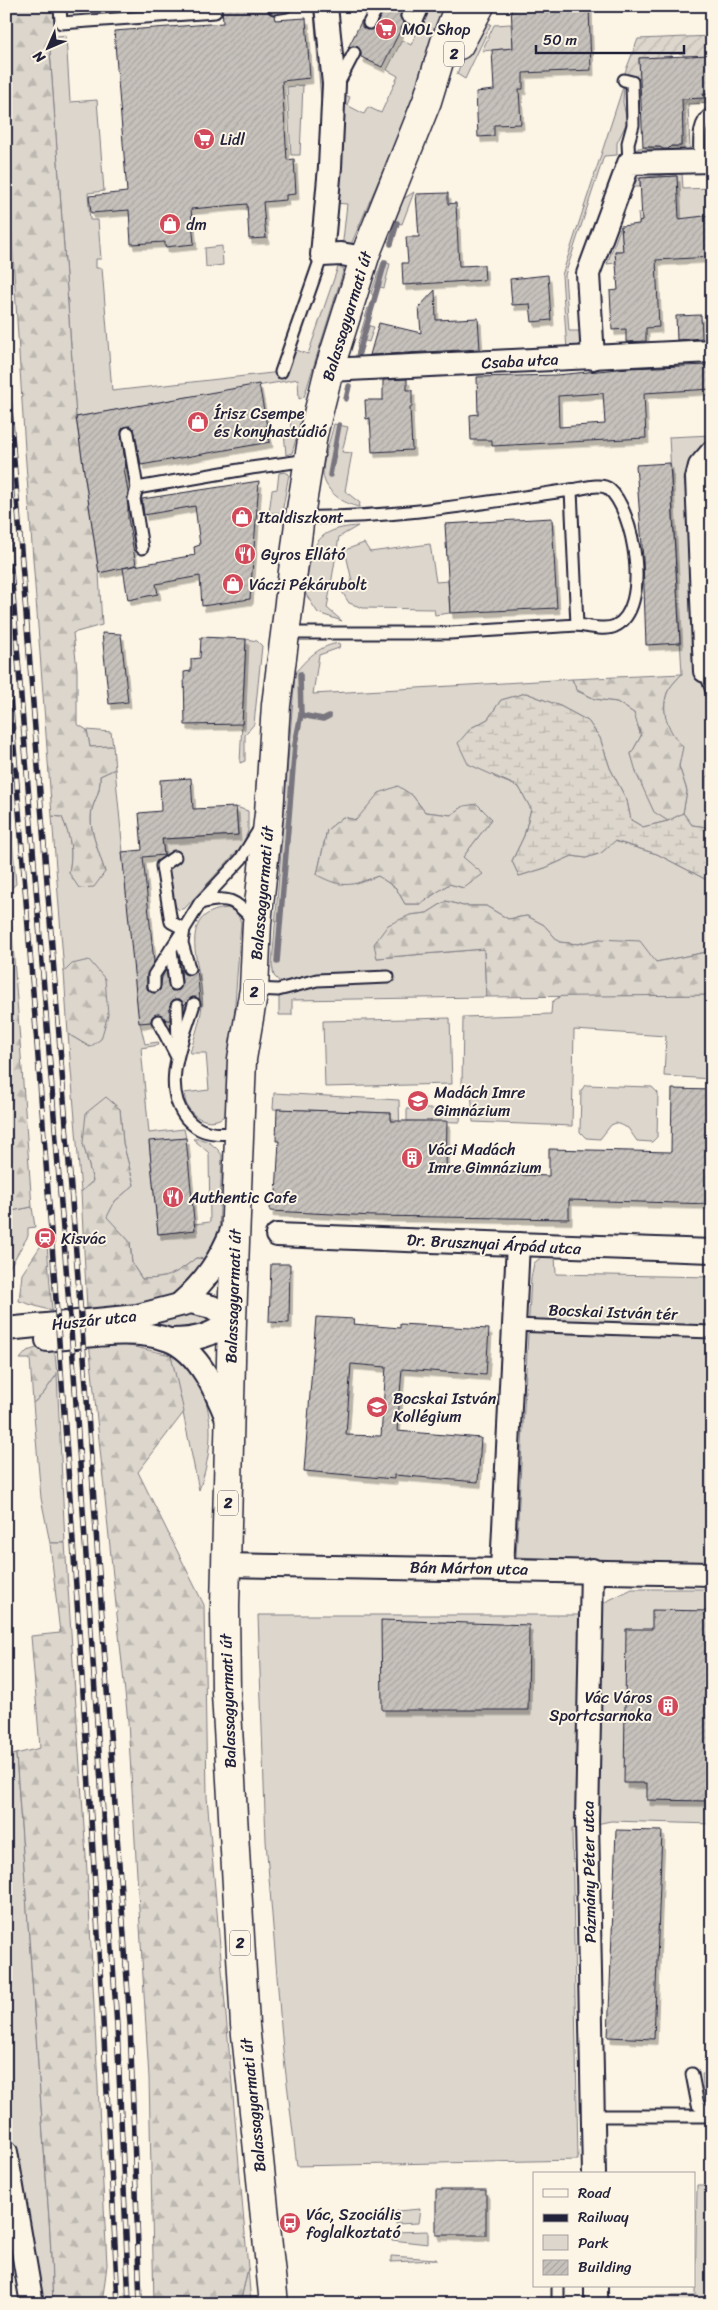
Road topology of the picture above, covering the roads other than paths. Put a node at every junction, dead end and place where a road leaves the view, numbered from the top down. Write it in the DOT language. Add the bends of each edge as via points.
graph roads {
  1 [pos="60,6"];
  2 [pos="214,6"];
  3 [pos="286,6"];
  4 [pos="378,6"];
  5 [pos="459,6"];
  6 [pos="480,6"];
  7 [pos="327,7"];
  8 [pos="274,8"];
  9 [pos="421,12"];
  10 [pos="407,16"];
  11 [pos="369,23"];
  12 [pos="354,53"];
  13 [pos="624,80"];
  14 [pos="337,83"];
  15 [pos="427,101"];
  16 [pos="712,113"];
  17 [pos="706,161"];
  18 [pos="629,163"];
  19 [pos="322,255"];
  20 [pos="364,258"];
  21 [pos="712,351"];
  22 [pos="593,358"];
  23 [pos="329,370"];
  24 [pos="281,372"];
  25 [pos="128,432"];
  26 [pos="712,452"];
  27 [pos="309,460"];
  28 [pos="137,488"];
  29 [pos="571,490"];
  30 [pos="300,516"];
  31 [pos="142,548"];
  32 [pos="577,626"];
  33 [pos="285,633"];
  34 [pos="708,680"];
  35 [pos="269,813"];
  36 [pos="175,857"];
  37 [pos="200,903"];
  38 [pos="257,924"];
  39 [pos="184,929"];
  40 [pos="171,949"];
  41 [pos="190,968"];
  42 [pos="388,977"];
  43 [pos="175,984"];
  44 [pos="154,986"];
  45 [pos="254,989"];
  46 [pos="194,1004"];
  47 [pos="177,1006"];
  48 [pos="158,1021"];
  49 [pos="178,1059"];
  50 [pos="239,1133"];
  51 [pos="236,1217"];
  52 [pos="277,1236"];
  53 [pos="518,1244"];
  54 [pos="712,1251"];
  55 [pos="180,1304"];
  56 [pos="232,1320"];
  57 [pos="513,1325"];
  58 [pos="6,1329"];
  59 [pos="712,1332"];
  60 [pos="171,1340"];
  61 [pos="6,1342"];
  62 [pos="229,1425"];
  63 [pos="226,1565"];
  64 [pos="502,1569"];
  65 [pos="592,1570"];
  66 [pos="712,1574"];
  67 [pos="692,2074"];
  68 [pos="593,2116"];
  69 [pos="712,2116"];
  70 [pos="6,2152"];
  71 [pos="594,2172"];
  72 [pos="558,2288"];
  73 [pos="596,2288"];
  74 [pos="32,2304"];
  75 [pos="274,2304"];
  76 [pos="558,2304"];
  77 [pos="596,2304"];
  1 -- 2 [label="lane" via="62,23 214,12"];
  3 -- 8 [label="lane"];
  4 -- 11 [label="lane"];
  5 -- 15 [label="main road, 2"];
  6 -- 15 [label="main road, 2"];
  7 -- 14 [label="street"];
  9 -- 10 [label="lane" via="416,21"];
  12 -- 14 [label="lane"];
  13 -- 18 [label="lane" via="632,82 633,125 628,143"];
  14 -- 19 [label="street"];
  15 -- 20 [label="main road, Balassagyarmati út / 2"];
  16 -- 17 [label="lane" via="705,117 700,129"];
  17 -- 18 [label="street"];
  18 -- 22 [label="street" via="588,274"];
  19 -- 20 [label="street"];
  19 -- 24 [label="lane"];
  20 -- 23 [label="main road, Balassagyarmati út / 2"];
  21 -- 22 [label="street, Csaba utca"];
  22 -- 23 [label="street, Csaba utca"];
  23 -- 27 [label="main road, Balassagyarmati út / 2"];
  25 -- 28 [label="lane"];
  26 -- 34 [label="street" via="700,466 697,478"];
  27 -- 28 [label="lane"];
  27 -- 30 [label="main road, Balassagyarmati út / 2"];
  28 -- 31 [label="lane" via="134,499"];
  29 -- 30 [label="lane" via="442,509 332,517"];
  29 -- 32 [label="lane"];
  29 -- 32 [label="lane" via="603,486 618,501 635,549 638,599 615,626"];
  30 -- 33 [label="main road, Balassagyarmati út / 2"];
  32 -- 33 [label="lane" via="450,633"];
  33 -- 35 [label="main road, Balassagyarmati út / 2"];
  35 -- 37 [label="lane" via="241,859"];
  35 -- 38 [label="main road, Balassagyarmati út / 2"];
  36 -- 39 [label="lane" via="162,866 171,922"];
  37 -- 38 [label="lane" via="220,898 231,901 243,908"];
  37 -- 39 [label="lane"];
  38 -- 45 [label="main road, Balassagyarmati út / 2"];
  39 -- 40 [label="lane"];
  39 -- 41 [label="lane" via="182,943"];
  40 -- 43 [label="lane"];
  40 -- 44 [label="lane" via="154,975"];
  42 -- 45 [label="lane" via="317,980 278,990"];
  45 -- 50 [label="main road, Balassagyarmati út / 2" via="242,1059"];
  46 -- 49 [label="lane"];
  47 -- 49 [label="lane"];
  48 -- 49 [label="lane"];
  49 -- 50 [label="lane" via="175,1094 180,1110 191,1124 208,1132"];
  50 -- 51 [label="main road, Balassagyarmati út / 2"];
  51 -- 55 [label="street, Huszár utca" via="223,1252 213,1268"];
  51 -- 56 [label="main road, Balassagyarmati út / 2"];
  52 -- 53 [label="street, Dr. Brusznyai Árpád utca"];
  53 -- 54 [label="street, Dr. Brusznyai Árpád utca"];
  53 -- 57 [label="street"];
  55 -- 56 [label="street, Huszár utca" via="202,1303"];
  55 -- 58 [label="street, Huszár utca" via="137,1316"];
  56 -- 60 [label="street, Huszár utca" via="203,1338"];
  56 -- 62 [label="main road, Balassagyarmati út / 2"];
  57 -- 59 [label="lane, Bocskai István tér"];
  57 -- 64 [label="street"];
  60 -- 61 [label="street, Huszár utca" via="123,1335"];
  60 -- 62 [label="street, Huszár utca" via="202,1368"];
  62 -- 63 [label="main road, Balassagyarmati út / 2"];
  63 -- 64 [label="street, Bán Márton utca"];
  63 -- 75 [label="main road, Balassagyarmati út / 2" via="226,1693 245,2025"];
  64 -- 65 [label="street, Bán Márton utca"];
  65 -- 66 [label="street, Bán Márton utca"];
  65 -- 68 [label="street, Pázmány Péter utca" via="587,1821"];
  67 -- 69 [label="lane" via="698,2105"];
  68 -- 69 [label="lane"];
  68 -- 71 [label="street, Pázmány Péter utca"];
  70 -- 74 [label="street"];
  72 -- 76 [label="lane"];
  73 -- 77 [label="street"];
}
